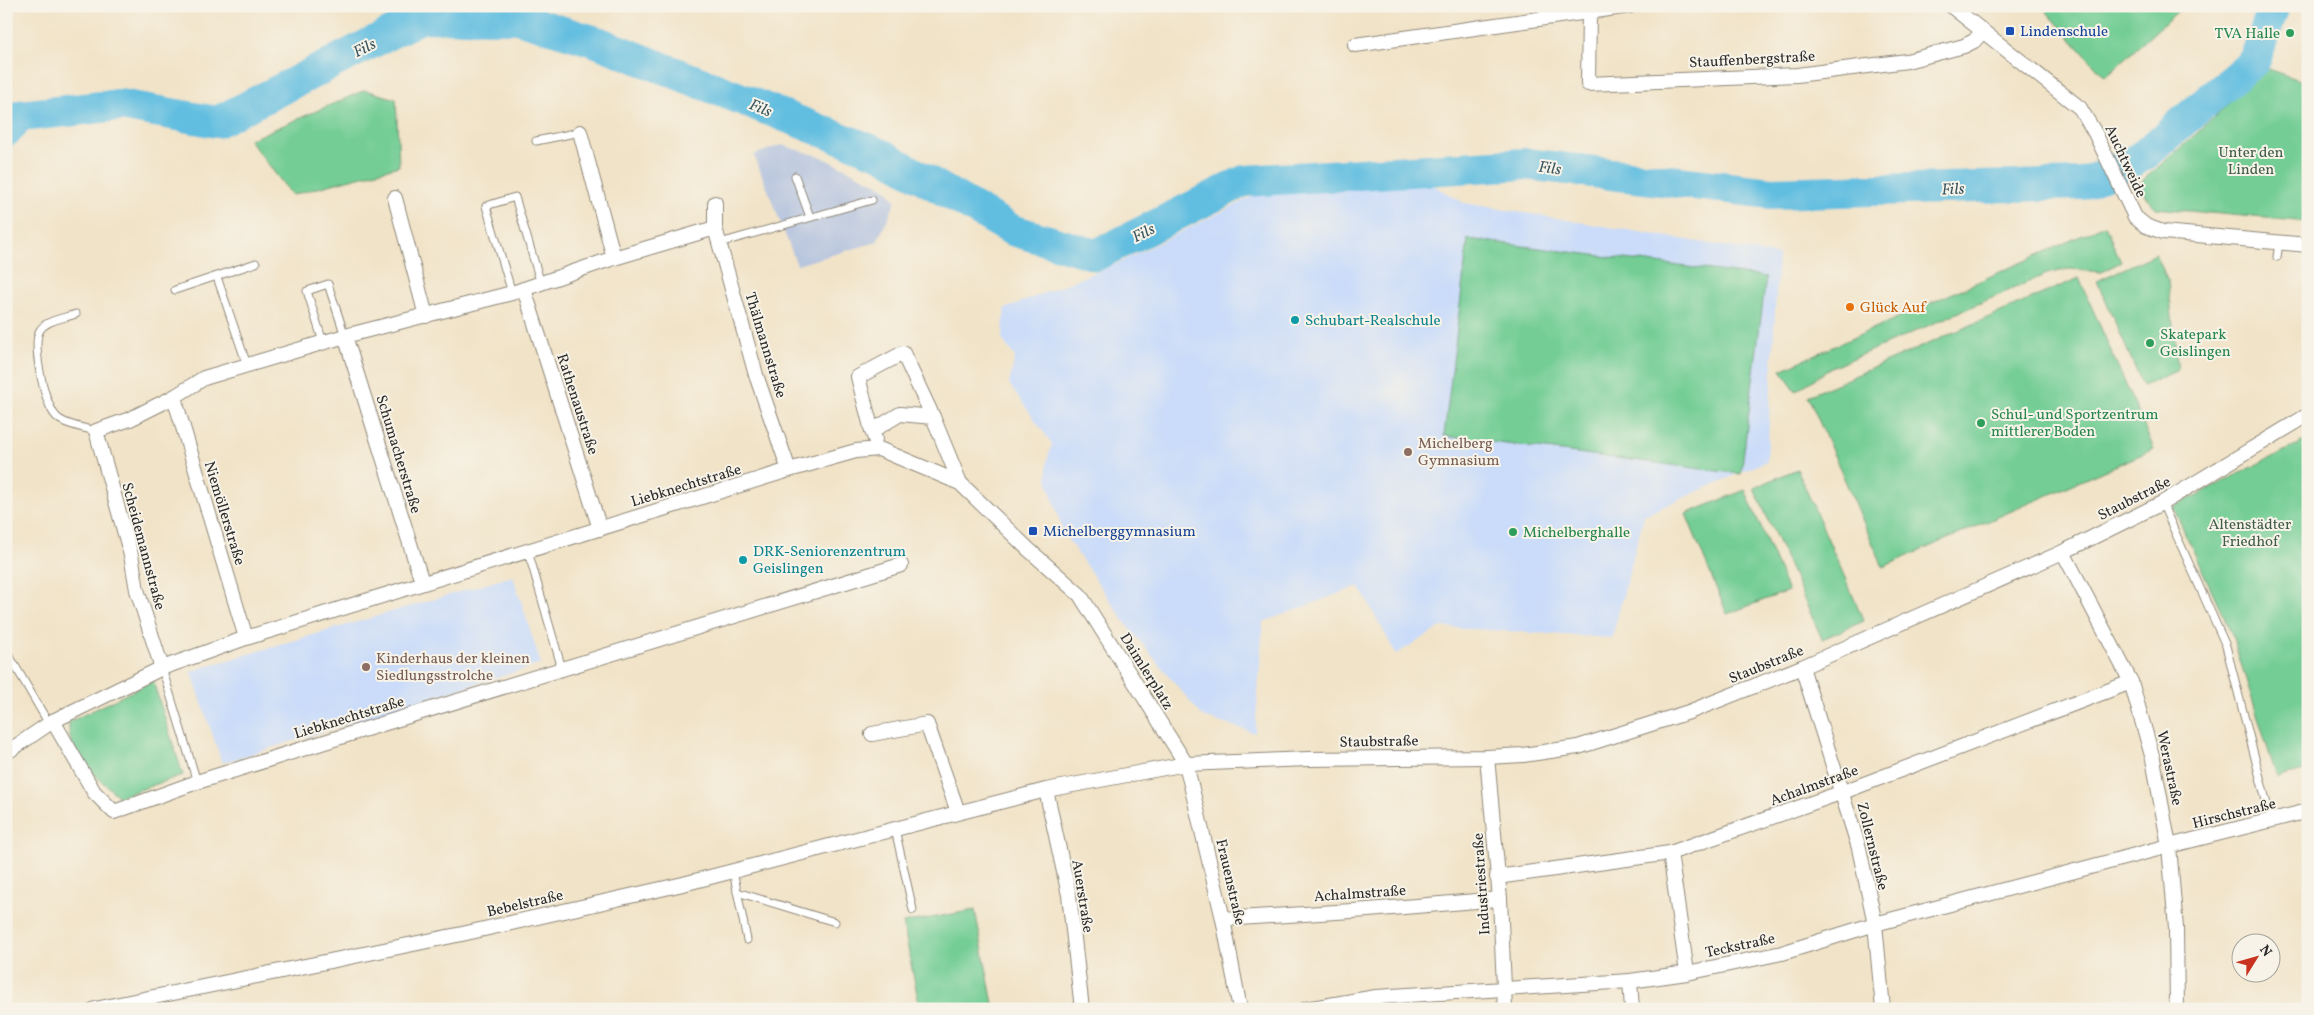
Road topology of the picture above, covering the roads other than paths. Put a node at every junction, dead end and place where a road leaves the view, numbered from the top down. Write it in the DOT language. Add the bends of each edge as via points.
graph roads {
  1 [pos="1630,6"];
  2 [pos="1951,6"];
  3 [pos="1588,12"];
  4 [pos="1982,32"];
  5 [pos="1355,45"];
  6 [pos="580,132"];
  7 [pos="536,141"];
  8 [pos="795,176"];
  9 [pos="395,198"];
  10 [pos="872,200"];
  11 [pos="715,203"];
  12 [pos="810,217"];
  13 [pos="715,228"];
  14 [pos="720,243"];
  15 [pos="2280,243"];
  16 [pos="2308,245"];
  17 [pos="2277,257"];
  18 [pos="614,258"];
  19 [pos="256,263"];
  20 [pos="217,277"];
  21 [pos="541,284"];
  22 [pos="175,290"];
  23 [pos="518,291"];
  24 [pos="76,314"];
  25 [pos="426,316"];
  26 [pos="345,336"];
  27 [pos="323,342"];
  28 [pos="247,365"];
  29 [pos="174,396"];
  30 [pos="2308,415"];
  31 [pos="933,416"];
  32 [pos="96,431"];
  33 [pos="872,431"];
  34 [pos="879,449"];
  35 [pos="789,470"];
  36 [pos="960,483"];
  37 [pos="976,496"];
  38 [pos="2162,504"];
  39 [pos="600,529"];
  40 [pos="528,550"];
  41 [pos="2063,552"];
  42 [pos="901,565"];
  43 [pos="422,582"];
  44 [pos="246,638"];
  45 [pos="6,650"];
  46 [pos="1802,667"];
  47 [pos="162,668"];
  48 [pos="562,669"];
  49 [pos="2131,682"];
  50 [pos="51,722"];
  51 [pos="872,734"];
  52 [pos="6,753"];
  53 [pos="1487,758"];
  54 [pos="1186,764"];
  55 [pos="198,782"];
  56 [pos="1046,790"];
  57 [pos="1843,792"];
  58 [pos="2308,811"];
  59 [pos="958,812"];
  60 [pos="2271,820"];
  61 [pos="895,829"];
  62 [pos="2169,846"];
  63 [pos="1670,853"];
  64 [pos="733,871"];
  65 [pos="1497,877"];
  66 [pos="737,892"];
  67 [pos="1500,899"];
  68 [pos="913,910"];
  69 [pos="1223,919"];
  70 [pos="835,922"];
  71 [pos="1875,924"];
  72 [pos="747,940"];
  73 [pos="1686,973"];
  74 [pos="1630,981"];
  75 [pos="1503,988"];
  76 [pos="1377,1003"];
  77 [pos="95,1009"];
  78 [pos="1082,1009"];
  79 [pos="1240,1009"];
  80 [pos="1306,1009"];
  81 [pos="1505,1009"];
  82 [pos="1632,1009"];
  83 [pos="1884,1009"];
  84 [pos="2177,1009"];
  1 -- 3 [label="street"];
  2 -- 4 [label="street, Auchtweide"];
  3 -- 4 [label="street, Stauffenbergstraße" via="1588,84 1797,75 1907,61 1964,46"];
  3 -- 5 [label="street"];
  4 -- 15 [label="street, Auchtweide" via="2080,108 2134,217 2146,226 2163,232"];
  6 -- 7 [label="lane"];
  6 -- 18 [label="street"];
  8 -- 12 [label="lane"];
  9 -- 25 [label="street"];
  10 -- 12 [label="lane"];
  11 -- 13 [label="street, Thälmannstraße"];
  12 -- 14 [label="lane"];
  13 -- 14 [label="street, Thälmannstraße"];
  13 -- 18 [label="street"];
  14 -- 35 [label="street, Thälmannstraße" via="756,375"];
  15 -- 16 [label="street, Auchtweide"];
  15 -- 17 [label="lane"];
  18 -- 21 [label="street"];
  19 -- 20 [label="lane"];
  20 -- 22 [label="lane"];
  20 -- 28 [label="lane"];
  21 -- 23 [label="street"];
  21 -- 23 [label="lane" via="515,197 486,206"];
  23 -- 25 [label="street"];
  23 -- 39 [label="street, Rathenaustraße"];
  24 -- 32 [label="lane" via="45,324 39,332 37,348 42,383 58,419"];
  25 -- 26 [label="street"];
  26 -- 27 [label="street"];
  26 -- 27 [label="lane" via="328,284 307,291"];
  26 -- 43 [label="street, Schumacherstraße"];
  27 -- 28 [label="street"];
  28 -- 29 [label="street" via="204,378"];
  29 -- 32 [label="street" via="130,419"];
  29 -- 44 [label="street, Niemöllerstraße"];
  30 -- 38 [label="street, Staubstraße"];
  31 -- 33 [label="street" via="900,414"];
  31 -- 33 [label="street, Liebknechtstraße" via="903,352 858,377"];
  31 -- 36 [label="street, Liebknechtstraße"];
  32 -- 47 [label="street, Scheidemannstraße" via="131,555 136,590"];
  33 -- 34 [label="street, Liebknechtstraße"];
  34 -- 35 [label="street, Liebknechtstraße" via="856,451"];
  34 -- 36 [label="street, Liebknechtstraße"];
  35 -- 39 [label="street, Liebknechtstraße"];
  36 -- 37 [label="street, Liebknechtstraße"];
  37 -- 54 [label="street, Daimlerplatz" via="1028,549 1080,595"];
  38 -- 41 [label="street, Staubstraße"];
  38 -- 60 [label="lane" via="2226,646"];
  39 -- 40 [label="street, Liebknechtstraße"];
  40 -- 43 [label="street, Liebknechtstraße"];
  40 -- 48 [label="lane"];
  41 -- 46 [label="street, Staubstraße"];
  41 -- 49 [label="street, Werastraße"];
  42 -- 48 [label="street, Liebknechtstraße"];
  43 -- 44 [label="street, Liebknechtstraße"];
  44 -- 47 [label="street, Liebknechtstraße"];
  45 -- 50 [label="lane"];
  46 -- 53 [label="street, Staubstraße" via="1689,712 1578,747"];
  46 -- 57 [label="street, Zollernstraße"];
  47 -- 50 [label="street, Liebknechtstraße"];
  47 -- 55 [label="lane"];
  48 -- 55 [label="street, Liebknechtstraße"];
  49 -- 57 [label="street, Achalmstraße"];
  49 -- 62 [label="street, Werastraße" via="2153,759"];
  50 -- 52 [label="street, Liebknechtstraße"];
  50 -- 55 [label="street, Liebknechtstraße" via="94,792 114,812"];
  51 -- 59 [label="street" via="926,724"];
  53 -- 54 [label="street, Staubstraße" via="1308,759"];
  53 -- 65 [label="street, Industriestraße"];
  54 -- 56 [label="street"];
  54 -- 69 [label="street, Frauenstraße"];
  56 -- 59 [label="street, Bebelstraße"];
  56 -- 78 [label="street, Auerstraße" via="1068,894"];
  57 -- 63 [label="street, Achalmstraße"];
  57 -- 71 [label="street, Zollernstraße"];
  58 -- 60 [label="street, Hirschstraße"];
  59 -- 61 [label="street, Bebelstraße"];
  60 -- 62 [label="street, Hirschstraße"];
  61 -- 64 [label="street, Bebelstraße"];
  61 -- 68 [label="lane"];
  62 -- 71 [label="street, Teckstraße"];
  62 -- 84 [label="street, Werastraße" via="2176,928"];
  63 -- 65 [label="street, Achalmstraße"];
  63 -- 73 [label="street"];
  64 -- 66 [label="lane"];
  64 -- 77 [label="street, Bebelstraße" via="462,934"];
  65 -- 67 [label="street, Industriestraße"];
  66 -- 70 [label="lane"];
  66 -- 72 [label="lane"];
  67 -- 69 [label="street, Achalmstraße"];
  67 -- 75 [label="street, Industriestraße"];
  69 -- 79 [label="street, Frauenstraße"];
  71 -- 73 [label="street, Teckstraße" via="1782,953"];
  71 -- 83 [label="street, Zollernstraße"];
  73 -- 74 [label="street, Teckstraße"];
  74 -- 75 [label="street, Teckstraße"];
  74 -- 82 [label="street"];
  75 -- 76 [label="street, Teckstraße"];
  75 -- 81 [label="street, Industriestraße"];
  76 -- 80 [label="street, Teckstraße"];
}
